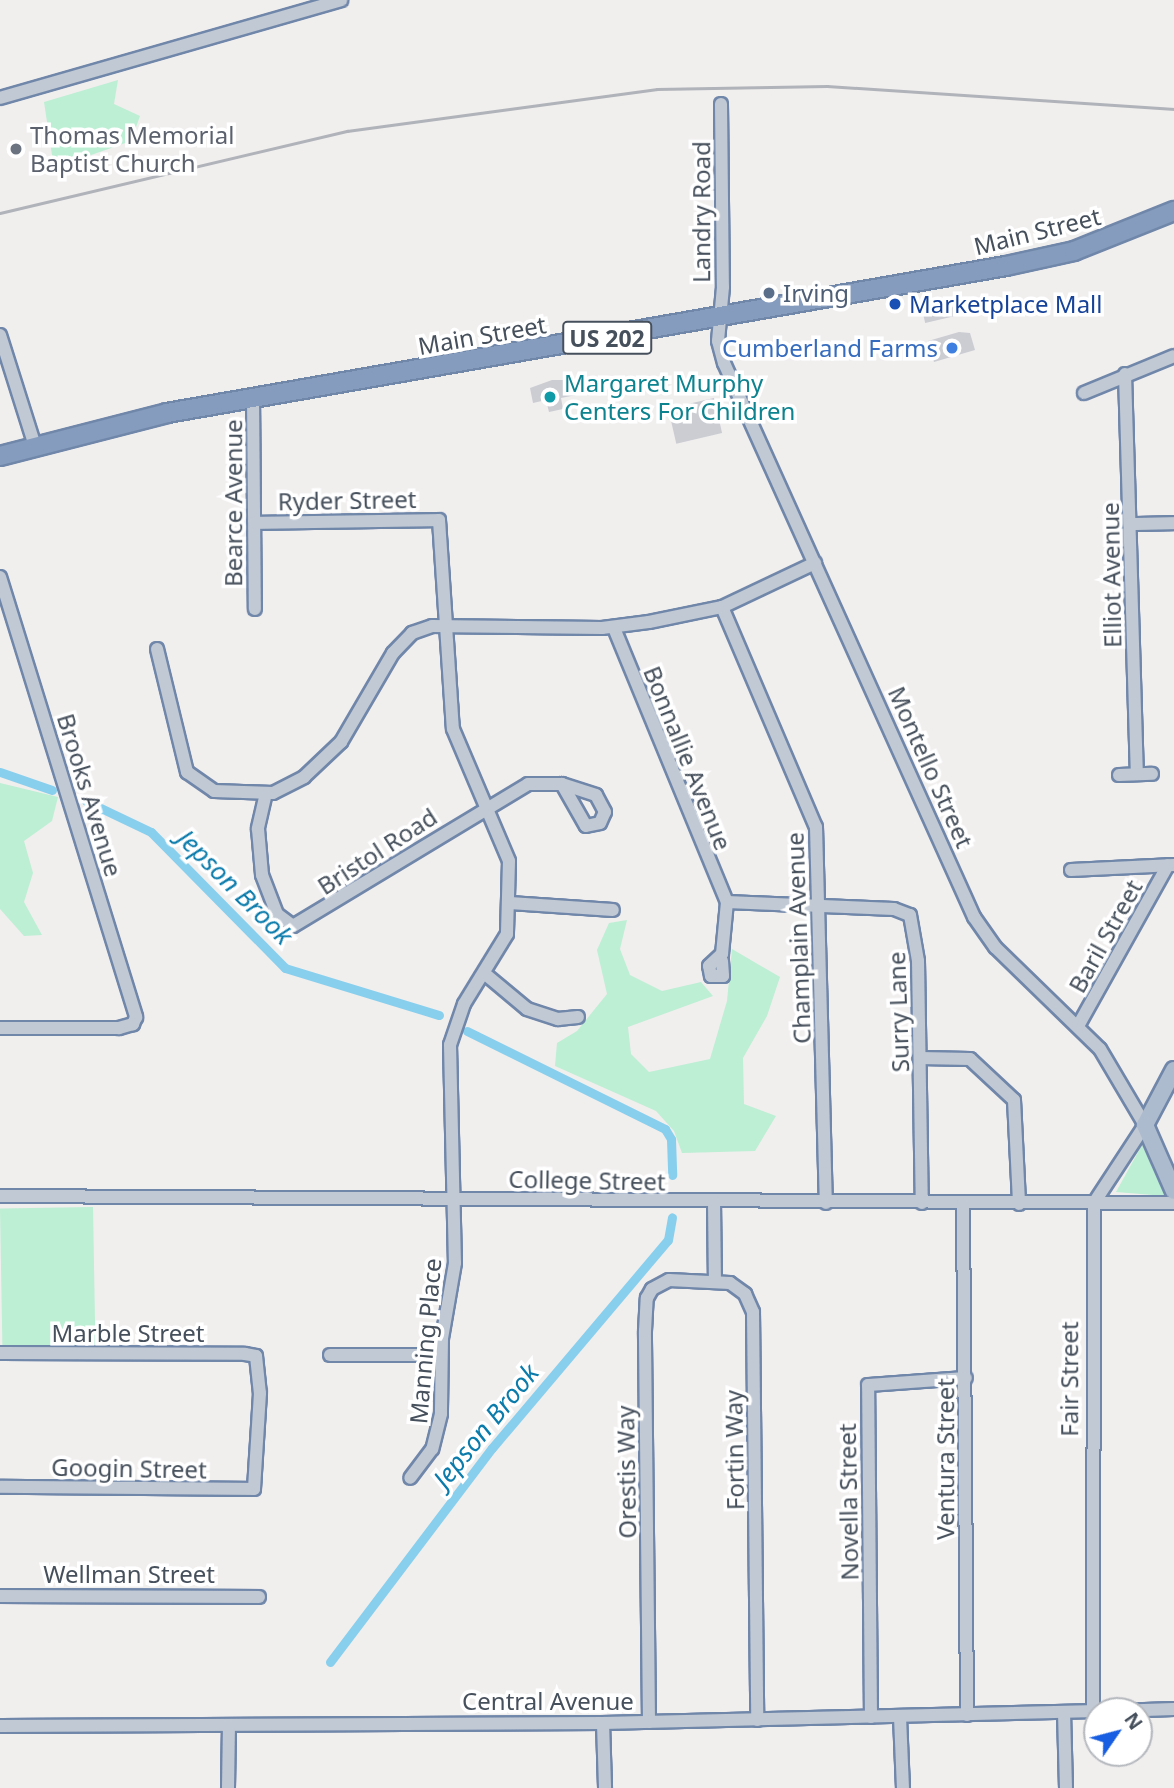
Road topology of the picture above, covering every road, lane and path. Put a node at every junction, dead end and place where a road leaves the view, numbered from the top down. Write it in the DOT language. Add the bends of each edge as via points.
graph roads {
  1 [pos="341,0"];
  2 [pos="0,98"];
  3 [pos="721,104"];
  4 [pos="1174,211"];
  5 [pos="718,319"];
  6 [pos="0,335"];
  7 [pos="1174,356"];
  8 [pos="1125,374"];
  9 [pos="1084,393"];
  10 [pos="253,397"];
  11 [pos="36,446"];
  12 [pos="0,456"];
  13 [pos="439,520"];
  14 [pos="255,523"];
  15 [pos="1174,523"];
  16 [pos="1131,524"];
  17 [pos="815,563"];
  18 [pos="0,577"];
  19 [pos="722,607"];
  20 [pos="255,609"];
  21 [pos="444,626"];
  22 [pos="614,628"];
  23 [pos="157,649"];
  24 [pos="1137,774"];
  25 [pos="1152,774"];
  26 [pos="1119,775"];
  27 [pos="562,784"];
  28 [pos="266,793"];
  29 [pos="486,806"];
  30 [pos="1171,865"];
  31 [pos="1071,870"];
  32 [pos="727,902"];
  33 [pos="510,903"];
  34 [pos="819,908"];
  35 [pos="613,910"];
  36 [pos="722,961"];
  37 [pos="484,973"];
  38 [pos="578,1017"];
  39 [pos="1078,1026"];
  40 [pos="0,1028"];
  41 [pos="920,1058"];
  42 [pos="1174,1070"];
  43 [pos="1145,1125"];
  44 [pos="1174,1191"];
  45 [pos="0,1196"];
  46 [pos="450,1200"];
  47 [pos="714,1203"];
  48 [pos="826,1203"];
  49 [pos="922,1203"];
  50 [pos="1094,1203"];
  51 [pos="1174,1203"];
  52 [pos="963,1204"];
  53 [pos="1019,1204"];
  54 [pos="715,1280"];
  55 [pos="0,1353"];
  56 [pos="330,1355"];
  57 [pos="441,1355"];
  58 [pos="966,1378"];
  59 [pos="410,1478"];
  60 [pos="256,1487"];
  61 [pos="0,1488"];
  62 [pos="0,1596"];
  63 [pos="259,1597"];
  64 [pos="1095,1697"];
  65 [pos="1174,1709"];
  66 [pos="1153,1710"];
  67 [pos="1083,1711"];
  68 [pos="1064,1712"];
  69 [pos="967,1715"];
  70 [pos="871,1717"];
  71 [pos="900,1717"];
  72 [pos="757,1720"];
  73 [pos="649,1722"];
  74 [pos="604,1723"];
  75 [pos="229,1725"];
  76 [pos="0,1726"];
  77 [pos="228,1788"];
  78 [pos="605,1788"];
  79 [pos="902,1788"];
  80 [pos="1066,1788"];
  1 -- 2 [label="street"];
  3 -- 5 [label="street, Landry Road" via="723,287"];
  4 -- 5 [label="highway, Main Street / US 202" via="1055,255"];
  5 -- 10 [label="highway, Main Street / US 202"];
  5 -- 17 [label="street, Montello Street" via="724,363"];
  6 -- 11 [label="street"];
  7 -- 8 [label="street"];
  8 -- 9 [label="street"];
  8 -- 16 [label="street, Elliot Avenue"];
  10 -- 11 [label="highway, Main Street / US 202" via="121,422"];
  10 -- 14 [label="street, Bearce Avenue"];
  11 -- 12 [label="highway, Main Street / US 202"];
  13 -- 14 [label="street, Ryder Street"];
  13 -- 21 [label="street, Manning Place"];
  14 -- 20 [label="street, Bearce Avenue"];
  15 -- 16 [label="street"];
  16 -- 24 [label="street, Elliot Avenue"];
  17 -- 19 [label="street"];
  17 -- 39 [label="street, Montello Street" via="974,917 995,947"];
  18 -- 40 [label="street, Brooks Avenue" via="132,1003 133,1024"];
  19 -- 22 [label="street"];
  19 -- 34 [label="street, Champlain Avenue" via="814,817"];
  21 -- 22 [label="street"];
  21 -- 28 [label="street" via="406,638 331,753 288,787"];
  21 -- 29 [label="street, Manning Place" via="453,729"];
  22 -- 32 [label="street, Bonnallie Avenue"];
  23 -- 28 [label="street" via="187,772 214,791"];
  24 -- 25 [label="street"];
  24 -- 26 [label="street"];
  27 -- 29 [label="street, Bristol Road" via="535,782"];
  28 -- 29 [label="street, Bristol Road" via="258,829 262,875 277,914 288,925 299,925 331,907"];
  29 -- 33 [label="street, Manning Place" via="509,861"];
  30 -- 31 [label="street"];
  30 -- 39 [label="street, Baril Street"];
  32 -- 34 [label="street"];
  32 -- 36 [label="street" via="722,954 709,966 711,976 723,976"];
  33 -- 35 [label="street"];
  33 -- 37 [label="street, Manning Place" via="505,939"];
  34 -- 41 [label="street, Surry Lane" via="894,909 910,915 916,931"];
  34 -- 48 [label="street, Champlain Avenue"];
  37 -- 38 [label="street" via="527,1009 558,1019"];
  37 -- 46 [label="street, Manning Place" via="464,1004 450,1045"];
  39 -- 43 [label="street, Montello Street" via="1118,1074"];
  41 -- 49 [label="street, Surry Lane"];
  41 -- 53 [label="street" via="970,1059 1014,1100"];
  42 -- 43 [label="main road"];
  43 -- 44 [label="main road, Montello Street"];
  43 -- 50 [label="street"];
  45 -- 46 [label="street, College Street"];
  46 -- 47 [label="street, College Street"];
  46 -- 57 [label="street, Manning Place" via="455,1262"];
  47 -- 48 [label="street, College Street"];
  47 -- 54 [label="street"];
  48 -- 49 [label="street, College Street"];
  49 -- 52 [label="street, College Street"];
  50 -- 51 [label="street, College Street"];
  50 -- 53 [label="street, College Street"];
  50 -- 64 [label="street, Fair Street"];
  52 -- 53 [label="street, College Street"];
  52 -- 58 [label="street, Ventura Street"];
  54 -- 72 [label="street, Fortin Way" via="745,1294 754,1318"];
  54 -- 73 [label="street, Orestis Way" via="669,1280 647,1298"];
  55 -- 60 [label="street, Marble Street" via="256,1356"];
  56 -- 57 [label="street"];
  57 -- 59 [label="street, Manning Place" via="438,1435"];
  58 -- 69 [label="street, Ventura Street"];
  58 -- 70 [label="street, Novella Street" via="869,1385"];
  60 -- 61 [label="street, Googin Street"];
  62 -- 63 [label="street, Wellman Street"];
  65 -- 66 [label="street"];
  67 -- 68 [label="street, Central Avenue"];
  68 -- 69 [label="street, Central Avenue"];
  68 -- 80 [label="street"];
  69 -- 71 [label="street, Central Avenue"];
  70 -- 71 [label="street, Central Avenue"];
  70 -- 72 [label="street, Central Avenue"];
  71 -- 79 [label="street"];
  72 -- 73 [label="street, Central Avenue"];
  73 -- 74 [label="street, Central Avenue"];
  74 -- 75 [label="street, Central Avenue"];
  74 -- 78 [label="street"];
  75 -- 76 [label="street, Central Avenue"];
  75 -- 77 [label="street"];
}
